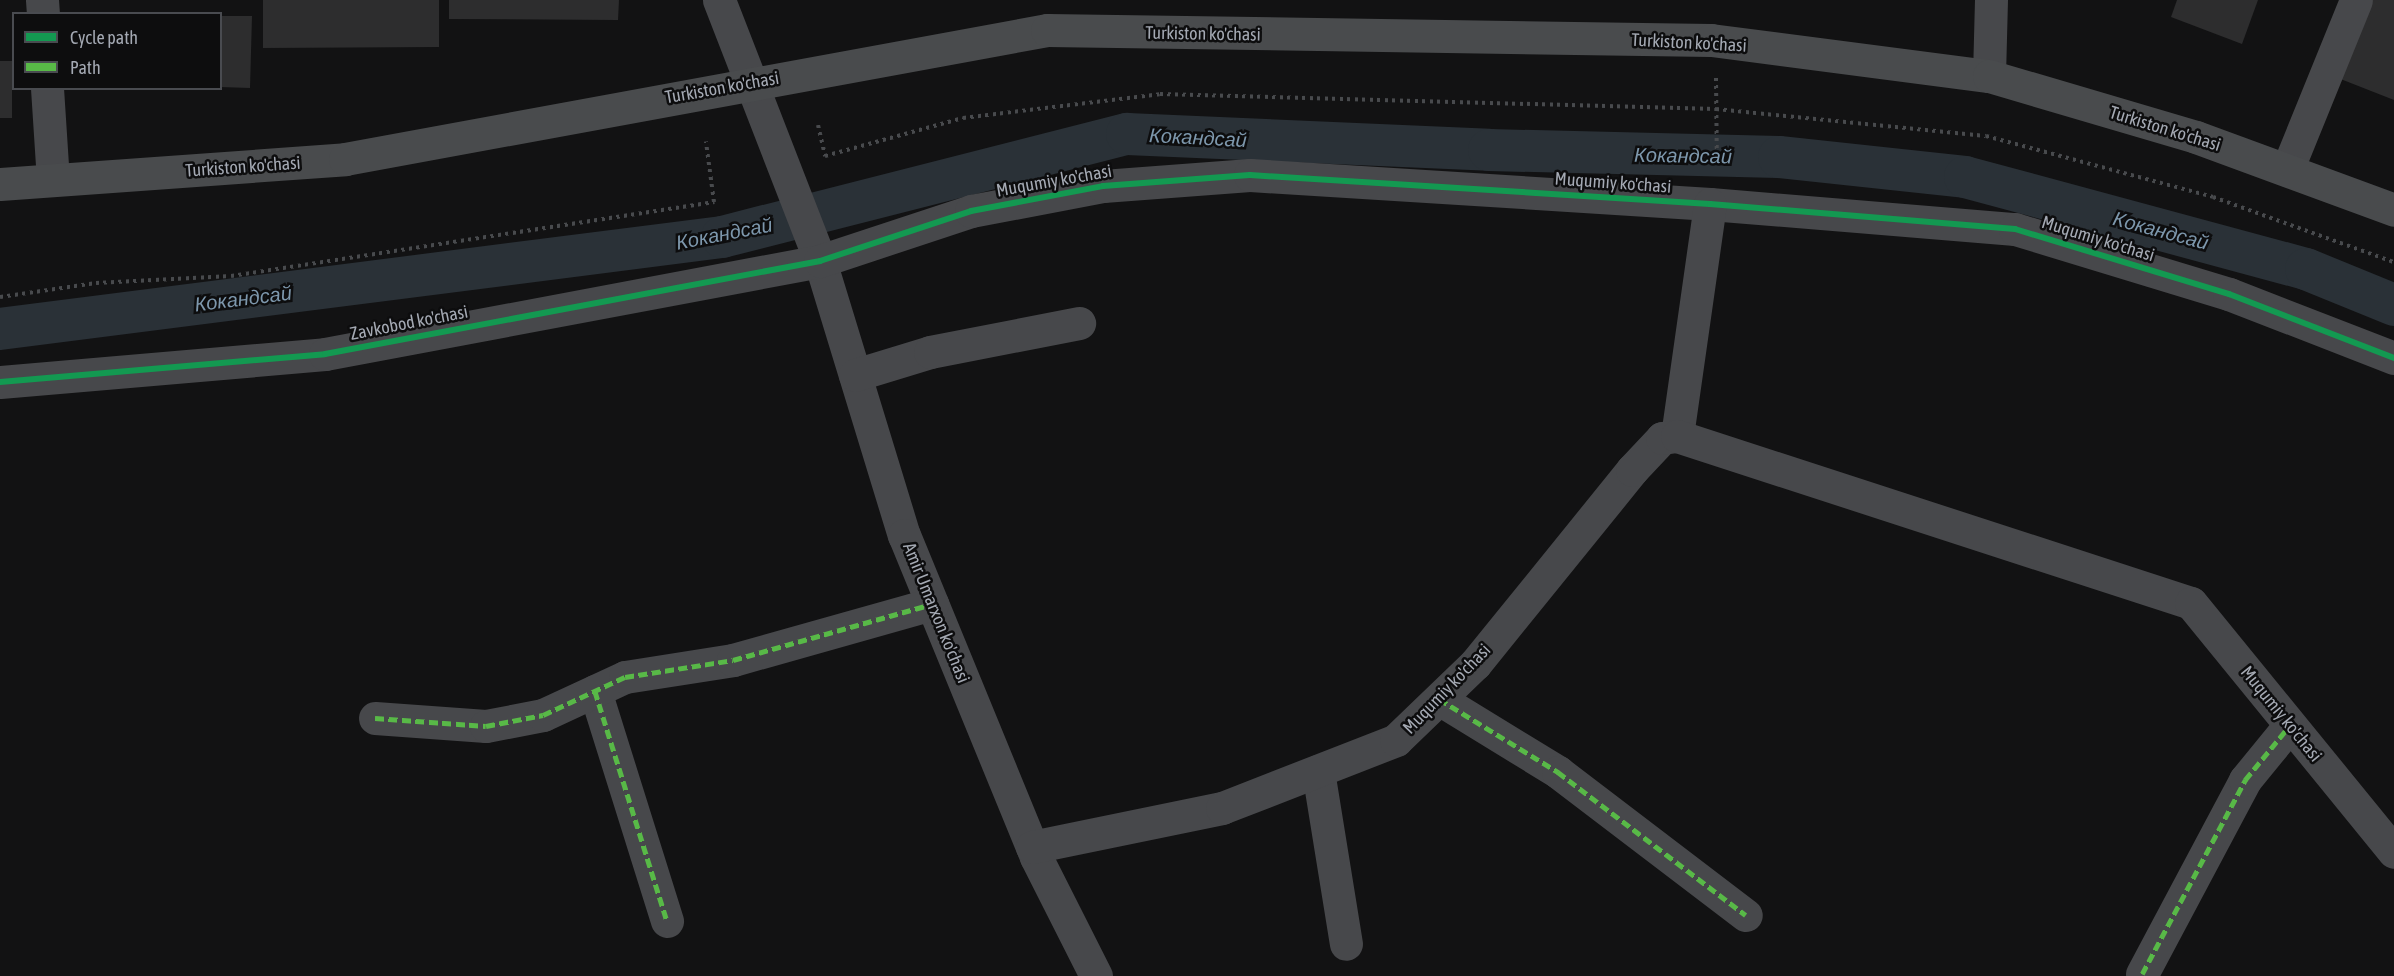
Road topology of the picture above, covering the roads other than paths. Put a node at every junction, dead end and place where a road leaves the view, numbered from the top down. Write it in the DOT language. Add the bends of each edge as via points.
graph roads {
  1 [pos="719,0"];
  2 [pos="1991,0"];
  3 [pos="2356,0"];
  4 [pos="1989,76"];
  5 [pos="748,83"];
  6 [pos="47,90"];
  7 [pos="2287,170"];
  8 [pos="53,180"];
  9 [pos="0,184"];
  10 [pos="1710,204"];
  11 [pos="2394,210"];
  12 [pos="815,248"];
  13 [pos="1079,323"];
  14 [pos="2394,358"];
  15 [pos="855,375"];
  16 [pos="0,382"];
  17 [pos="1677,436"];
  18 [pos="932,604"];
  19 [pos="595,691"];
  20 [pos="1439,699"];
  21 [pos="375,718"];
  22 [pos="2290,725"];
  23 [pos="1318,771"];
  24 [pos="1032,847"];
  25 [pos="2394,852"];
  26 [pos="1746,915"];
  27 [pos="667,921"];
  28 [pos="1346,944"];
  29 [pos="2142,974"];
  30 [pos="1096,976"];
  1 -- 5 [label="street"];
  2 -- 4 [label="street"];
  3 -- 7 [label="street"];
  4 -- 5 [label="main road, Turkiston ko'chasi" via="1711,40 1047,30"];
  4 -- 7 [label="main road, Turkiston ko'chasi" via="2196,137"];
  5 -- 8 [label="main road, Turkiston ko'chasi" via="345,159"];
  5 -- 12 [label="street, Amir Umarxon ko'chasi"];
  6 -- 8 [label="street"];
  7 -- 11 [label="main road, Turkiston ko'chasi"];
  8 -- 9 [label="main road, Turkiston ko'chasi"];
  10 -- 12 [label="street, Muqumiy ko'chasi" via="1250,175 1103,186 970,211"];
  10 -- 14 [label="street, Muqumiy ko'chasi" via="2015,230 2229,294"];
  10 -- 17 [label="street"];
  12 -- 15 [label="street, Amir Umarxon ko'chasi"];
  12 -- 16 [label="street, Zavkobod ko'chasi" via="325,354"];
  13 -- 15 [label="street" via="930,352"];
  15 -- 18 [label="street, Amir Umarxon ko'chasi" via="904,535"];
  17 -- 20 [label="street, Muqumiy ko'chasi" via="1662,438 1632,470 1475,664"];
  17 -- 22 [label="street, Muqumiy ko'chasi" via="2191,603"];
  18 -- 19 [label="street" via="733,660 625,677"];
  18 -- 24 [label="street, Amir Umarxon ko'chasi"];
  19 -- 21 [label="street" via="543,715 486,726"];
  19 -- 27 [label="street"];
  20 -- 23 [label="street, Muqumiy ko'chasi" via="1396,741"];
  20 -- 26 [label="street" via="1558,772"];
  22 -- 25 [label="street, Muqumiy ko'chasi"];
  22 -- 29 [label="street" via="2245,780"];
  23 -- 24 [label="street, Muqumiy ko'chasi" via="1222,808"];
  23 -- 28 [label="street"];
  24 -- 30 [label="street, Amir Umarxon ko'chasi"];
}
